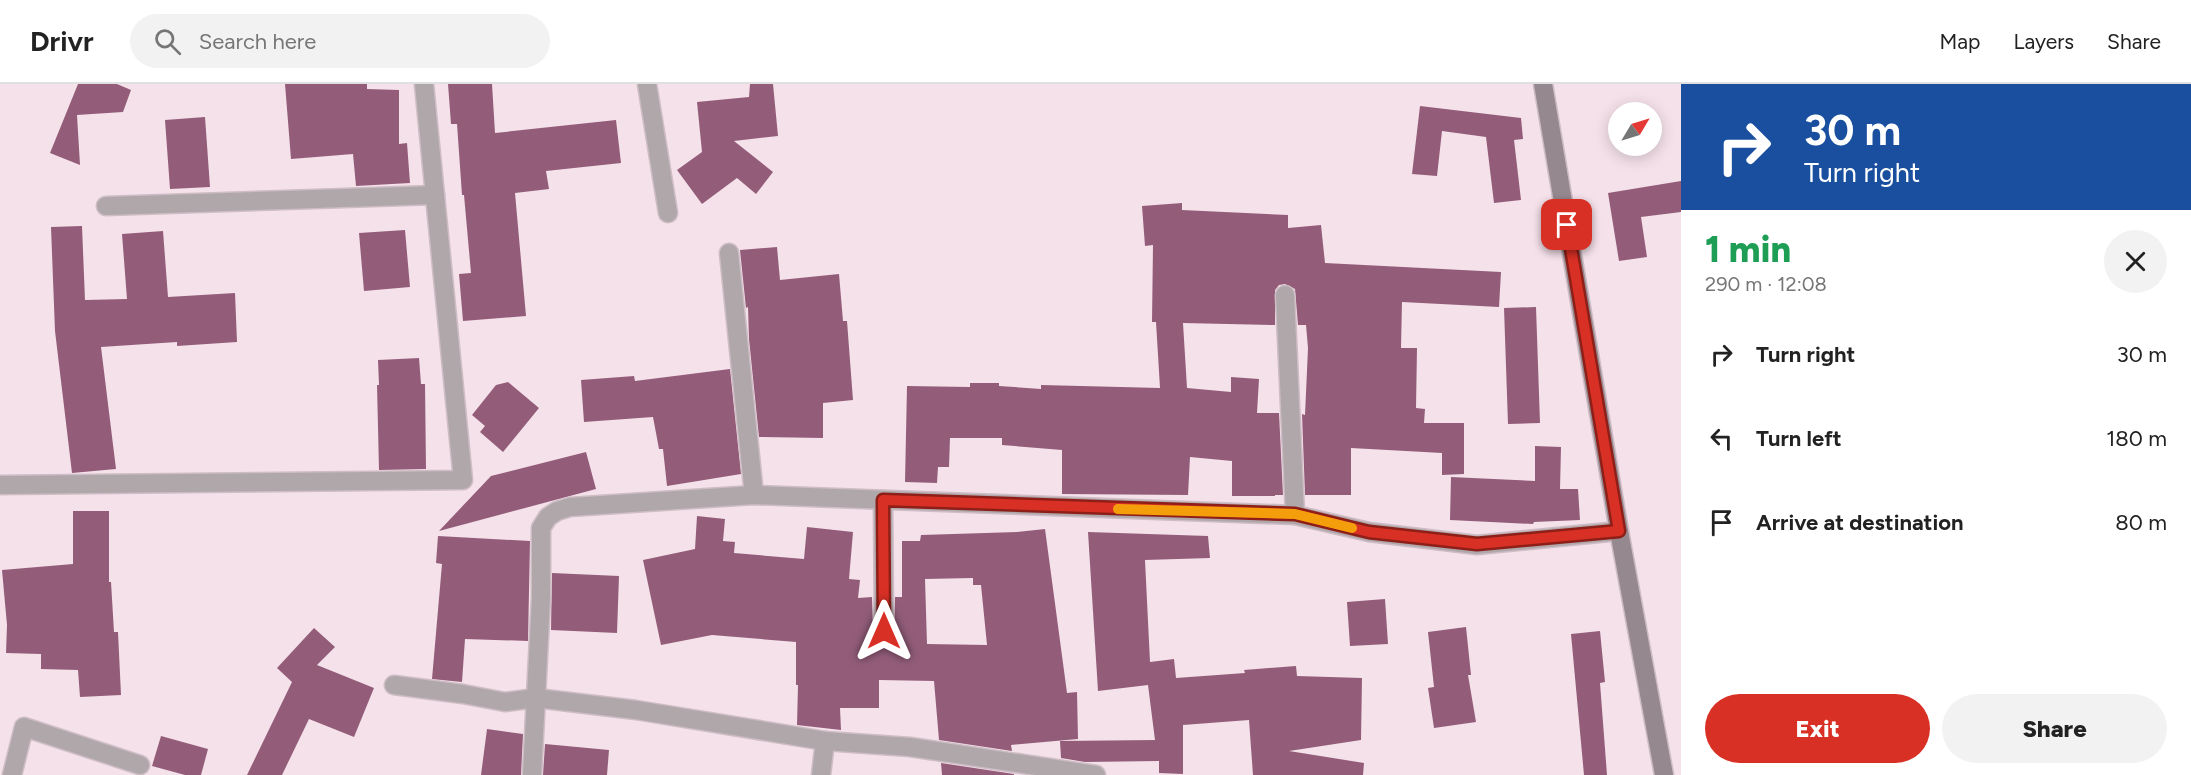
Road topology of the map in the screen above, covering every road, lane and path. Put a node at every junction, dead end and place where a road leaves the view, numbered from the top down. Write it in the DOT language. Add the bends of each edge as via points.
graph roads {
  1 [pos="424,84"];
  2 [pos="647,84"];
  3 [pos="1543,84"];
  4 [pos="435,195"];
  5 [pos="106,206"];
  6 [pos="668,213"];
  7 [pos="729,253"];
  8 [pos="1285,295"];
  9 [pos="0,485"];
  10 [pos="754,495"];
  11 [pos="883,500"];
  12 [pos="1295,514"];
  13 [pos="1619,531"];
  14 [pos="884,631"];
  15 [pos="394,685"];
  16 [pos="536,698"];
  17 [pos="825,741"];
  18 [pos="140,765"];
  19 [pos="12,775"];
  20 [pos="532,775"];
  21 [pos="821,775"];
  22 [pos="1096,775"];
  23 [pos="1664,775"];
  1 -- 4 [label="street"];
  2 -- 6 [label="street"];
  3 -- 13 [label="street"];
  4 -- 5 [label="street"];
  4 -- 9 [label="street" via="463,480"];
  7 -- 10 [label="street"];
  8 -- 12 [label="street"];
  10 -- 11 [label="street"];
  10 -- 16 [label="street" via="570,507 548,518 541,528"];
  11 -- 12 [label="street"];
  11 -- 14 [label="street"];
  12 -- 13 [label="street" via="1369,532 1477,544"];
  13 -- 23 [label="street"];
  15 -- 16 [label="street" via="504,702"];
  16 -- 17 [label="street"];
  16 -- 20 [label="street"];
  17 -- 21 [label="street"];
  17 -- 22 [label="street" via="910,747"];
  18 -- 19 [label="street" via="24,727"];
}
